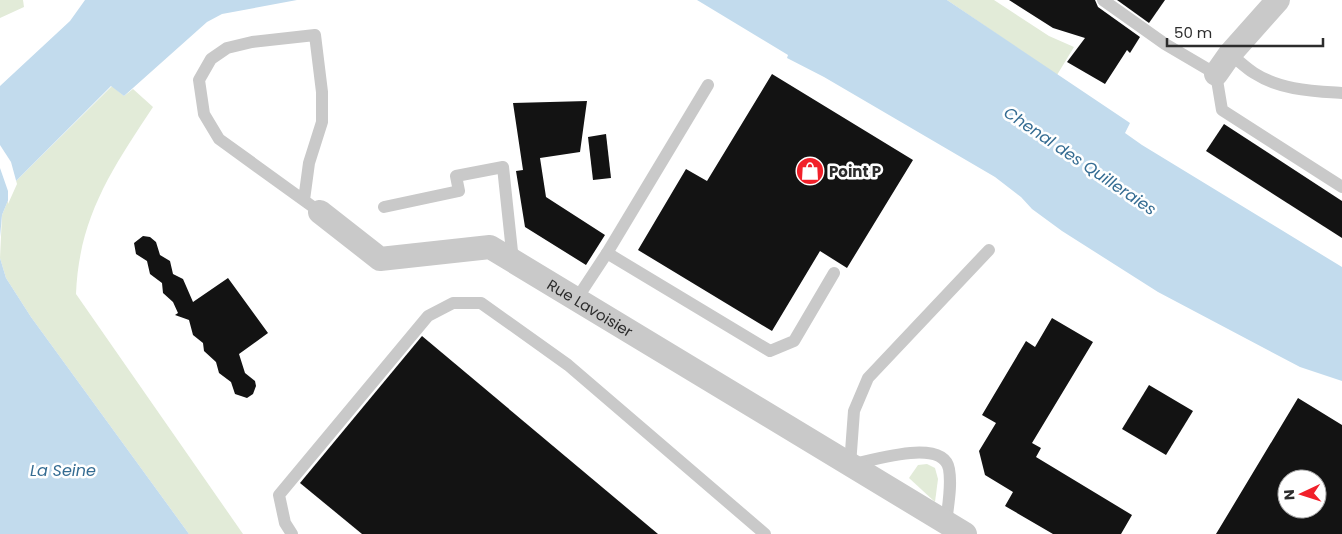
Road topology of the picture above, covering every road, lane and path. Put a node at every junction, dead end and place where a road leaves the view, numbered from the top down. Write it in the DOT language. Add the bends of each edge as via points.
graph roads {
  1 [pos="1103,0"];
  2 [pos="1278,0"];
  3 [pos="1230,54"];
  4 [pos="1216,74"];
  5 [pos="708,85"];
  6 [pos="1342,93"];
  7 [pos="1342,187"];
  8 [pos="312,206"];
  9 [pos="384,207"];
  10 [pos="989,250"];
  11 [pos="607,253"];
  12 [pos="513,261"];
  13 [pos="834,273"];
  14 [pos="576,300"];
  15 [pos="850,465"];
  16 [pos="957,530"];
  17 [pos="292,534"];
  18 [pos="765,534"];
  1 -- 4 [label="lane" via="1164,44"];
  2 -- 3 [label="street"];
  3 -- 4 [label="street"];
  3 -- 6 [label="lane" via="1256,74 1273,81 1299,89"];
  4 -- 7 [label="lane" via="1222,110"];
  5 -- 11 [label="lane"];
  8 -- 8 [label="lane" via="309,163 322,122 315,35 227,48 211,59 199,80 204,114 219,138"];
  8 -- 12 [label="street, Rue Lavoisier" via="380,259 490,247"];
  9 -- 12 [label="lane" via="459,191 456,176 503,167"];
  10 -- 15 [label="lane" via="868,378 854,411"];
  11 -- 13 [label="lane" via="770,351 794,341"];
  11 -- 14 [label="lane"];
  12 -- 14 [label="street, Rue Lavoisier"];
  14 -- 15 [label="street, Rue Lavoisier"];
  15 -- 16 [label="street, Rue Lavoisier"];
  15 -- 16 [label="lane, Rue Lavoisier" via="915,452 943,458 949,466"];
  17 -- 18 [label="lane" via="285,523 279,495 428,316 453,303 481,303 568,365"];
}
